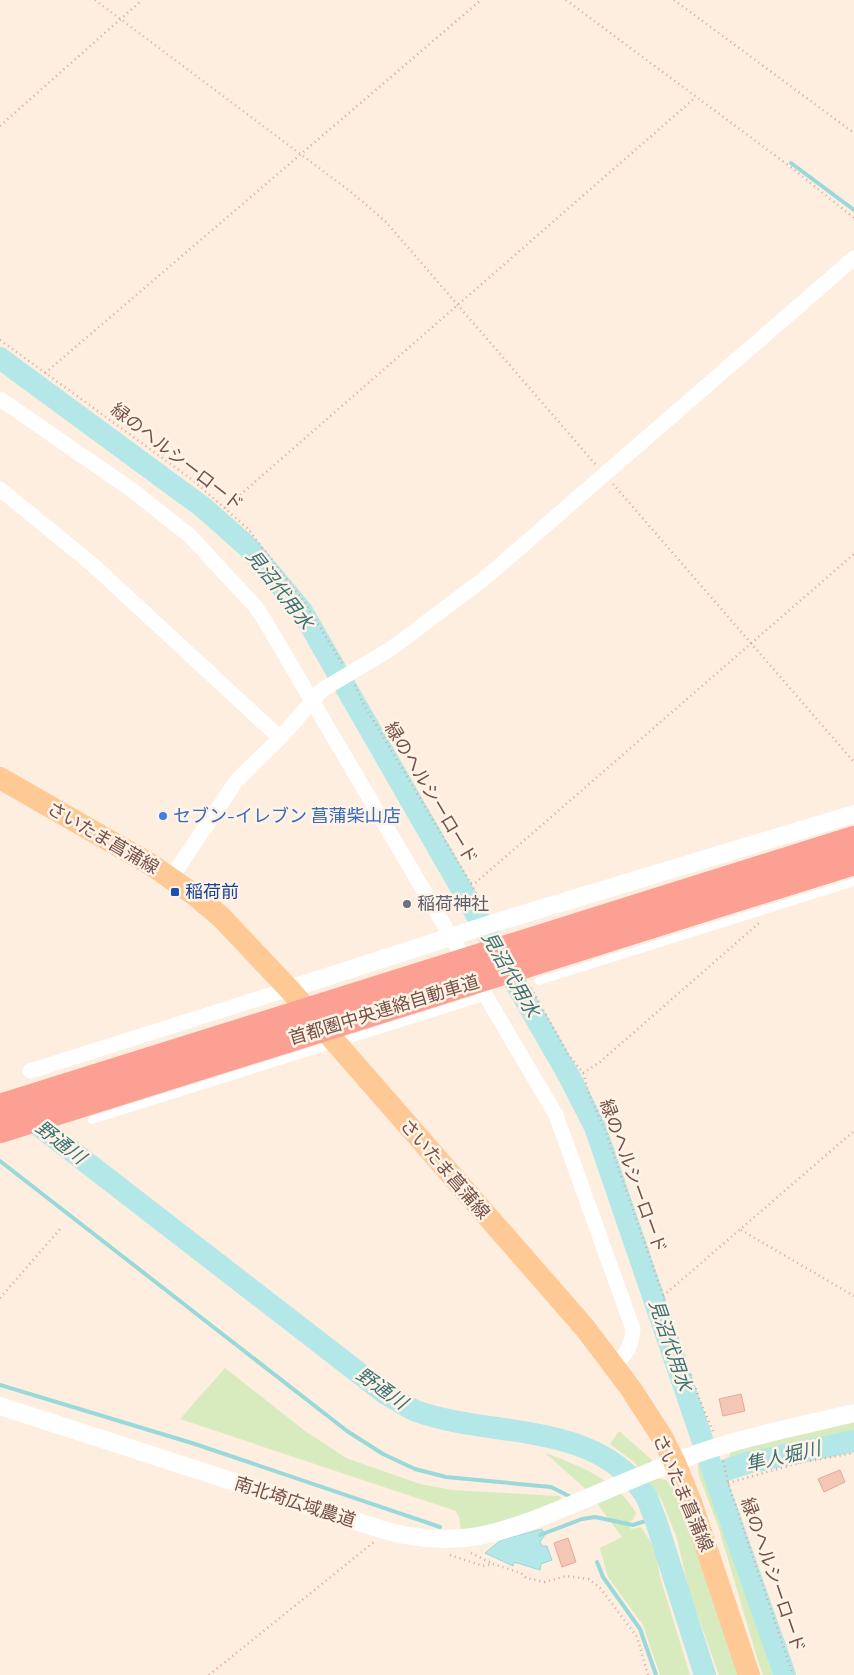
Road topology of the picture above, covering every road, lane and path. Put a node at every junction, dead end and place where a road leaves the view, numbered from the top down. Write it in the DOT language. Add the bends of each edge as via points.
graph roads {
  1 [pos="95,0"];
  2 [pos="142,0"];
  3 [pos="481,0"];
  4 [pos="566,0"];
  5 [pos="674,0"];
  6 [pos="121,19"];
  7 [pos="696,96"];
  8 [pos="0,126"];
  9 [pos="854,133"];
  10 [pos="300,155"];
  11 [pos="854,218"];
  12 [pos="854,258"];
  13 [pos="459,306"];
  14 [pos="0,340"];
  15 [pos="45,373"];
  16 [pos="0,399"];
  17 [pos="605,475"];
  18 [pos="0,489"];
  19 [pos="225,508"];
  20 [pos="854,554"];
  21 [pos="752,644"];
  22 [pos="348,676"];
  23 [pos="317,695"];
  24 [pos="280,738"];
  25 [pos="854,762"];
  26 [pos="0,778"];
  27 [pos="854,814"];
  28 [pos="854,839"];
  29 [pos="761,862"];
  30 [pos="854,862"];
  31 [pos="171,878"];
  32 [pos="854,882"];
  33 [pos="471,883"];
  34 [pos="775,907"];
  35 [pos="489,916"];
  36 [pos="452,937"];
  37 [pos="539,982"];
  38 [pos="528,983"];
  39 [pos="290,989"];
  40 [pos="487,996"];
  41 [pos="336,1043"];
  42 [pos="30,1071"];
  43 [pos="583,1073"];
  44 [pos="0,1107"];
  45 [pos="92,1120"];
  46 [pos="0,1130"];
  47 [pos="854,1131"];
  48 [pos="61,1228"];
  49 [pos="741,1230"];
  50 [pos="663,1296"];
  51 [pos="854,1296"];
  52 [pos="0,1298"];
  53 [pos="614,1364"];
  54 [pos="0,1406"];
  55 [pos="854,1413"];
  56 [pos="718,1447"];
  57 [pos="854,1453"];
  58 [pos="667,1466"];
  59 [pos="728,1484"];
  60 [pos="380,1530"];
  61 [pos="442,1552"];
  62 [pos="209,1675"];
  63 [pos="648,1675"];
  64 [pos="749,1675"];
  65 [pos="793,1675"];
  1 -- 6 [label="path"];
  2 -- 6 [label="path"];
  3 -- 10 [label="path"];
  4 -- 7 [label="path"];
  5 -- 9 [label="path"];
  6 -- 8 [label="path"];
  6 -- 10 [label="path"];
  7 -- 11 [label="path"];
  7 -- 13 [label="path"];
  10 -- 13 [label="path" via="386,222"];
  10 -- 15 [label="path"];
  12 -- 17 [label="street"];
  13 -- 17 [label="path"];
  13 -- 19 [label="path"];
  14 -- 15 [label="path, 緑のヘルシーロード"];
  15 -- 19 [label="path, 緑のヘルシーロード" via="194,481"];
  16 -- 23 [label="street" via="132,490 190,536 255,606"];
  17 -- 21 [label="path"];
  17 -- 22 [label="street" via="485,578 392,648"];
  18 -- 24 [label="street" via="93,565"];
  19 -- 22 [label="path, 緑のヘルシーロード" via="248,529 305,602"];
  20 -- 21 [label="path"];
  21 -- 25 [label="path"];
  21 -- 33 [label="path" via="474,884"];
  22 -- 23 [label="street"];
  22 -- 33 [label="path, 緑のヘルシーロード"];
  23 -- 24 [label="street"];
  23 -- 36 [label="street"];
  24 -- 31 [label="street" via="237,780"];
  26 -- 31 [label="main road, さいたま菖蒲線"];
  27 -- 36 [label="street" via="757,848"];
  28 -- 44 [label="highway, 首都圏中央連絡自動車道"];
  29 -- 34 [label="lane"];
  30 -- 46 [label="highway, 首都圏中央連絡自動車道"];
  31 -- 39 [label="main road, さいたま菖蒲線" via="222,917"];
  32 -- 34 [label="lane"];
  33 -- 35 [label="path, 緑のヘルシーロード"];
  34 -- 37 [label="lane"];
  34 -- 43 [label="path" via="600,1062"];
  36 -- 39 [label="street"];
  36 -- 40 [label="street"];
  38 -- 43 [label="path, 緑のヘルシーロード" via="568,1054"];
  39 -- 41 [label="main road, さいたま菖蒲線"];
  39 -- 42 [label="street"];
  40 -- 41 [label="lane"];
  40 -- 53 [label="street" via="556,1115 620,1291 633,1329 630,1347"];
  41 -- 45 [label="lane"];
  41 -- 53 [label="main road, さいたま菖蒲線"];
  43 -- 50 [label="path, 緑のヘルシーロード"];
  47 -- 49 [label="path"];
  48 -- 52 [label="path"];
  49 -- 50 [label="path"];
  49 -- 51 [label="path"];
  50 -- 56 [label="path, 緑のヘルシーロード"];
  53 -- 58 [label="main road, さいたま菖蒲線" via="646,1410"];
  54 -- 60 [label="street, 南北埼広域農道"];
  55 -- 56 [label="street"];
  56 -- 58 [label="street"];
  56 -- 59 [label="path, 緑のヘルシーロード"];
  57 -- 59 [label="path" via="799,1463"];
  58 -- 60 [label="street, 南北埼広域農道" via="522,1525 479,1537 432,1540 408,1538"];
  58 -- 64 [label="main road, さいたま菖蒲線" via="692,1505"];
  59 -- 65 [label="path, 緑のヘルシーロード"];
  60 -- 62 [label="path" via="376,1541"];
  61 -- 63 [label="path" via="483,1566 493,1564 544,1582 566,1576 589,1579 601,1589 637,1637"];
}
